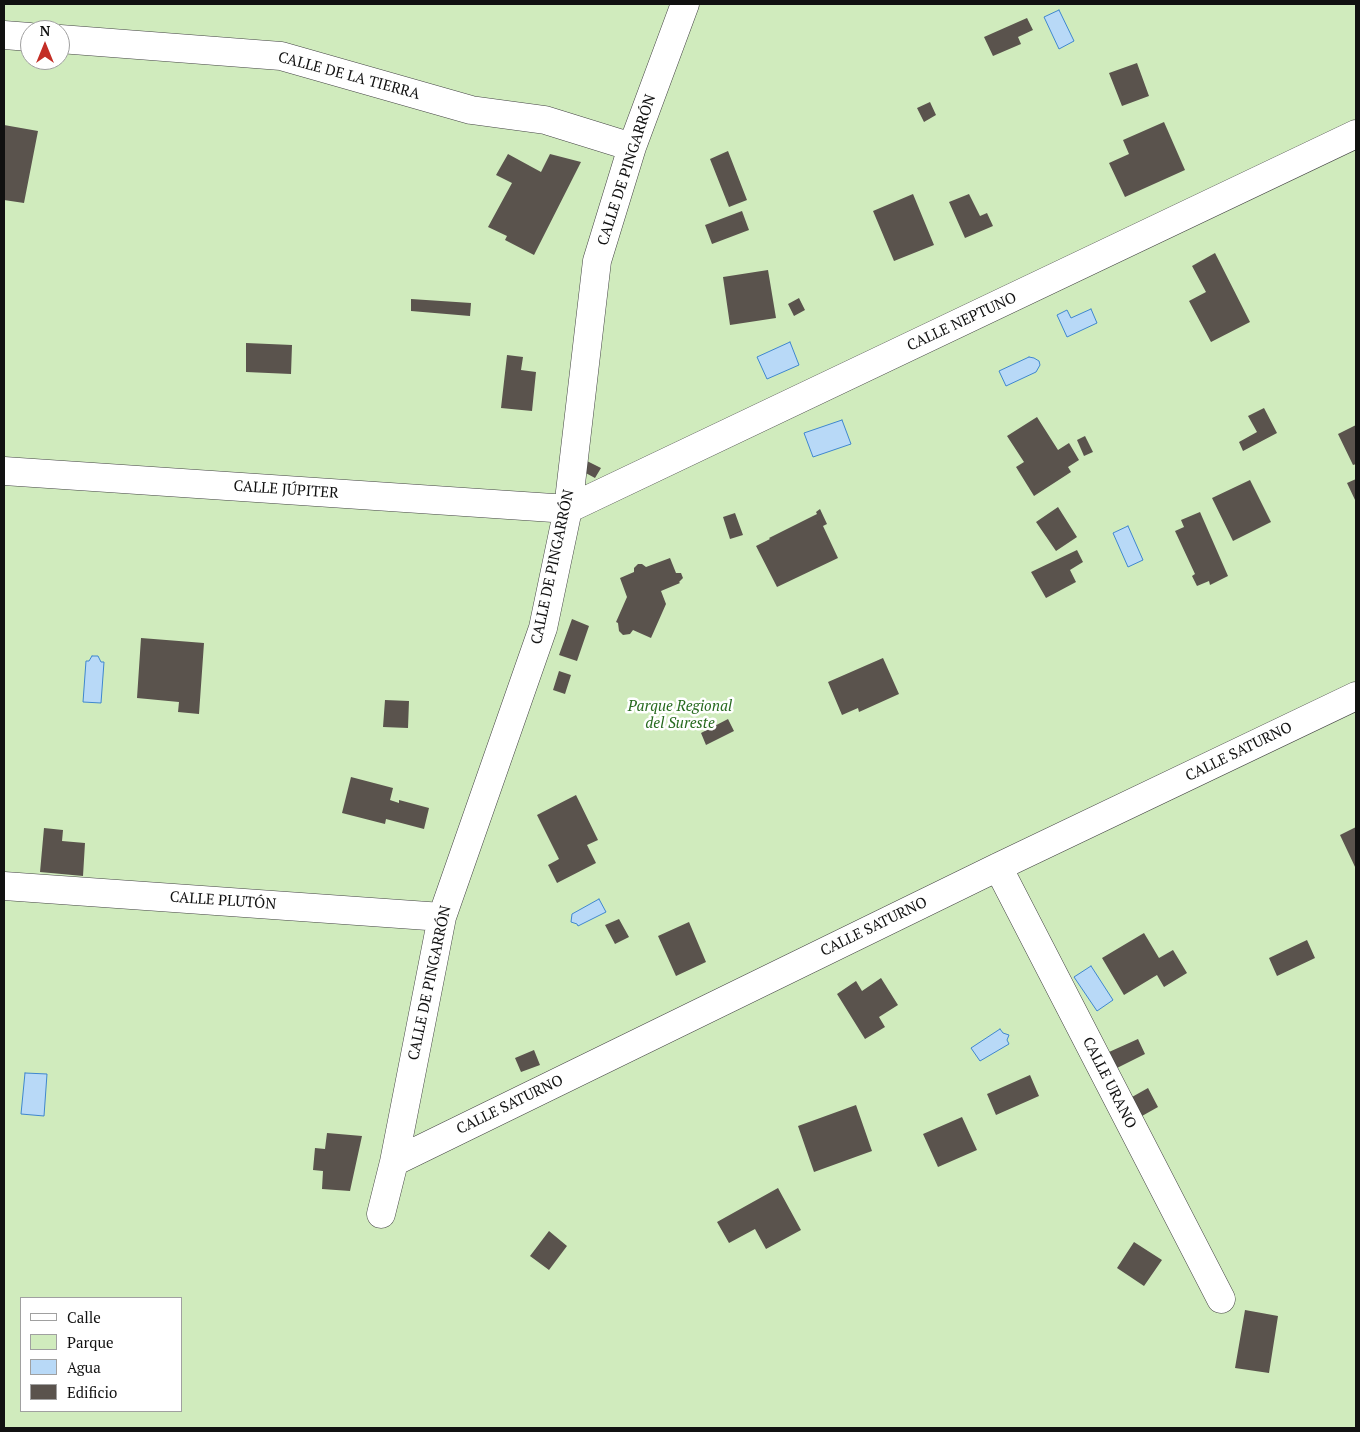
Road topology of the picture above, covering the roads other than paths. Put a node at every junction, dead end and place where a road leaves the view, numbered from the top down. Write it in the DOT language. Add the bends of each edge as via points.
graph roads {
  1 [pos="685,4"];
  2 [pos="4,35"];
  3 [pos="20,36"];
  4 [pos="70,40"];
  5 [pos="1356,134"];
  6 [pos="632,147"];
  7 [pos="4,472"];
  8 [pos="568,509"];
  9 [pos="1356,696"];
  10 [pos="998,867"];
  11 [pos="4,886"];
  12 [pos="442,917"];
  13 [pos="394,1162"];
  14 [pos="381,1214"];
  15 [pos="1221,1299"];
  1 -- 6 [label="street, CALLE DE PINGARRÓN"];
  2 -- 3 [label="street"];
  4 -- 6 [label="street, CALLE DE LA TIERRA" via="281,56 471,110 545,120"];
  5 -- 8 [label="street, CALLE NEPTUNO"];
  6 -- 8 [label="street, CALLE DE PINGARRÓN" via="597,261"];
  7 -- 8 [label="street, CALLE JÚPITER"];
  8 -- 12 [label="street, CALLE DE PINGARRÓN" via="543,628"];
  9 -- 10 [label="street, CALLE SATURNO"];
  10 -- 13 [label="street, CALLE SATURNO"];
  10 -- 15 [label="street, CALLE URANO"];
  11 -- 12 [label="street, CALLE PLUTÓN"];
  12 -- 13 [label="street, CALLE DE PINGARRÓN"];
  13 -- 14 [label="street, CALLE DE PINGARRÓN"];
}
